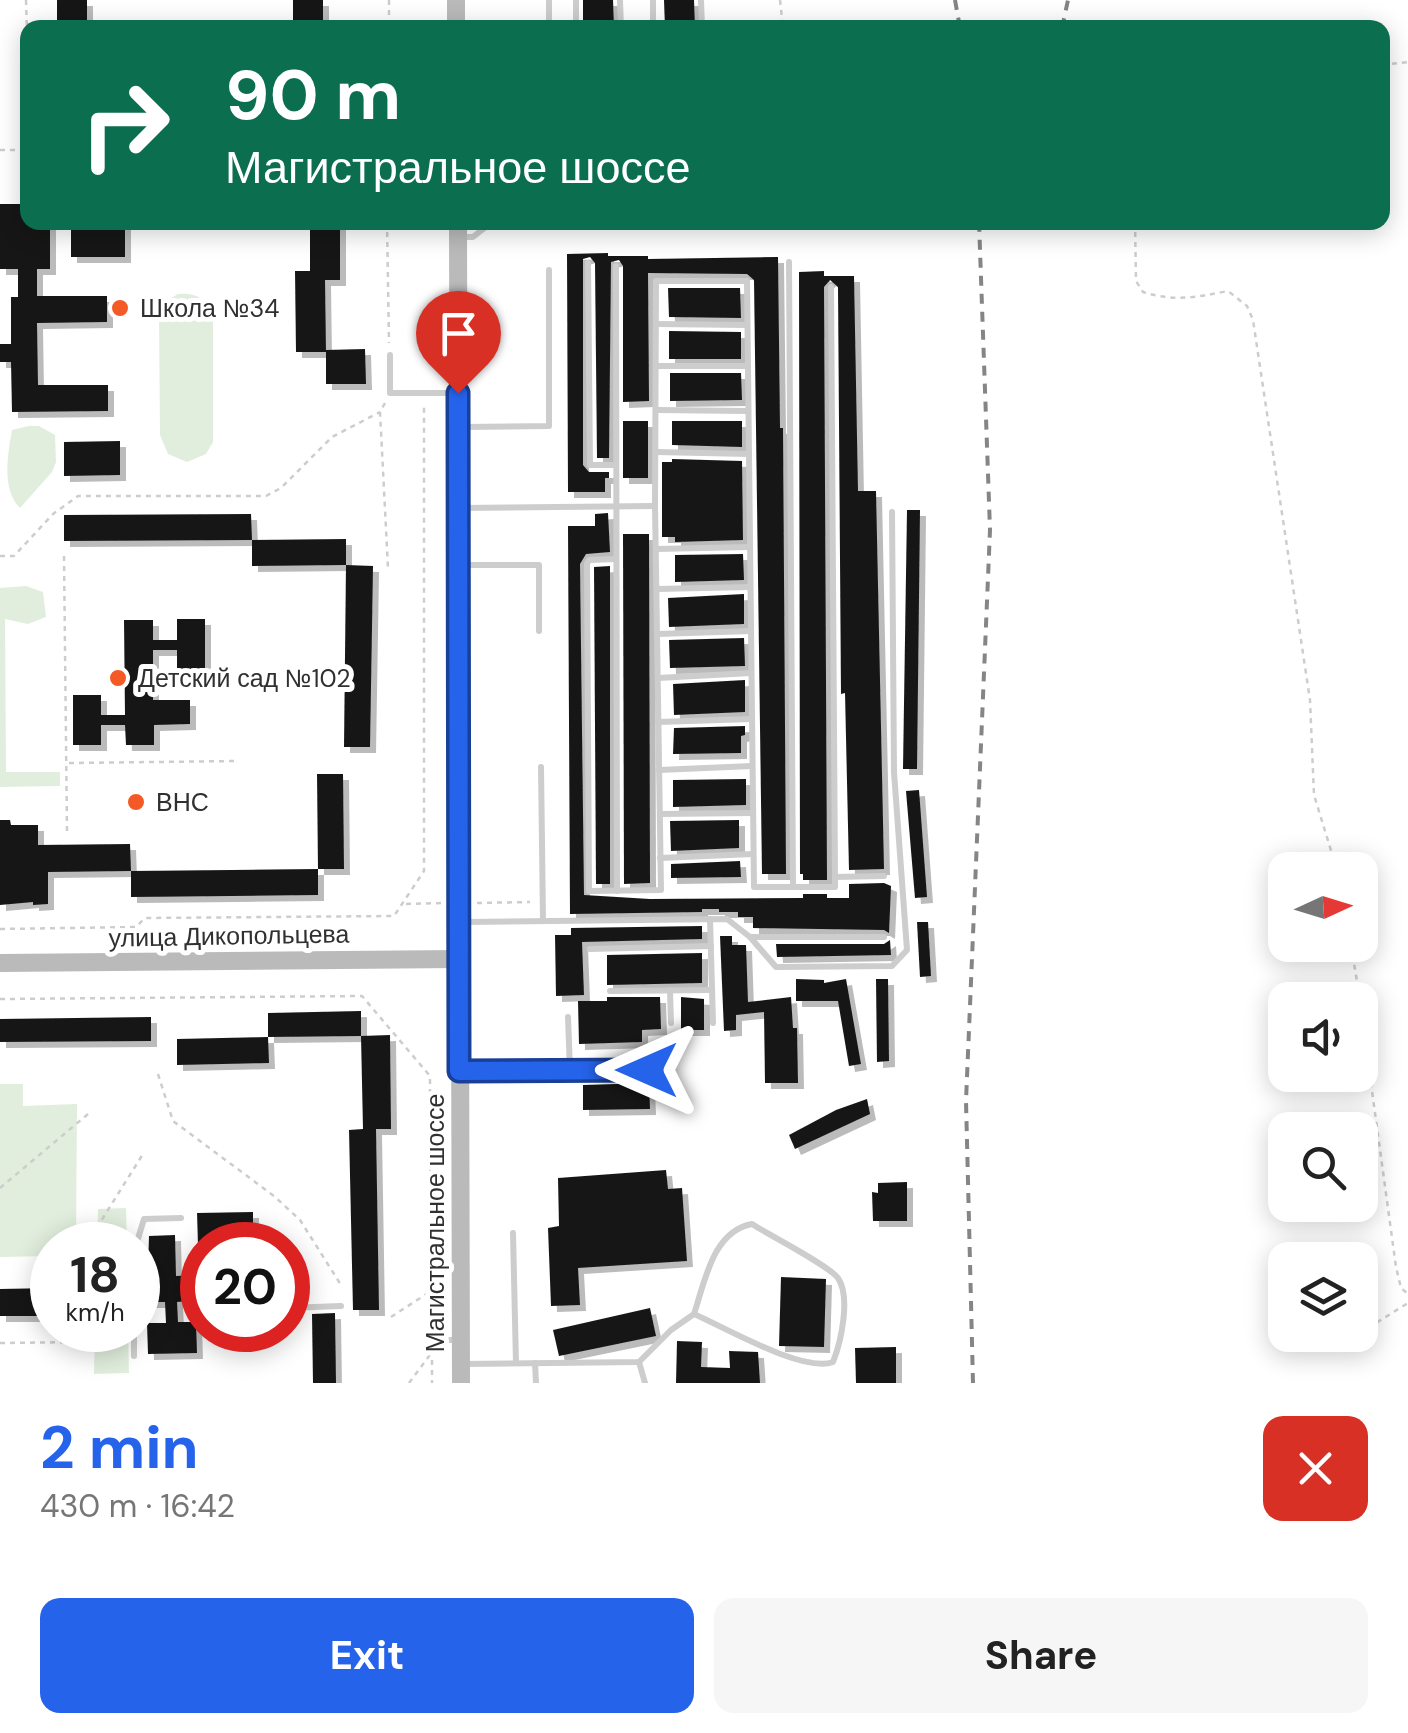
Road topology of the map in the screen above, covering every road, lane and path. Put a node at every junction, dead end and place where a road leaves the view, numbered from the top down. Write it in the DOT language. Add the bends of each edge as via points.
graph roads {
  1 [pos="387,230"];
  2 [pos="458,230"];
  3 [pos="482,230"];
  4 [pos="1135,230"];
  5 [pos="788,262"];
  6 [pos="588,263"];
  7 [pos="616,266"];
  8 [pos="549,270"];
  9 [pos="831,286"];
  10 [pos="656,324"];
  11 [pos="748,324"];
  12 [pos="390,355"];
  13 [pos="656,366"];
  14 [pos="748,366"];
  15 [pos="390,393"];
  16 [pos="424,393"];
  17 [pos="458,393"];
  18 [pos="656,410"];
  19 [pos="748,411"];
  20 [pos="380,412"];
  21 [pos="458,427"];
  22 [pos="656,452"];
  23 [pos="749,454"];
  24 [pos="616,466"];
  25 [pos="617,506"];
  26 [pos="655,506"];
  27 [pos="458,508"];
  28 [pos="892,512"];
  29 [pos="750,547"];
  30 [pos="656,549"];
  31 [pos="0,556"];
  32 [pos="64,556"];
  33 [pos="616,559"];
  34 [pos="458,565"];
  35 [pos="388,568"];
  36 [pos="750,587"];
  37 [pos="656,589"];
  38 [pos="539,631"];
  39 [pos="751,631"];
  40 [pos="657,634"];
  41 [pos="751,672"];
  42 [pos="658,678"];
  43 [pos="752,718"];
  44 [pos="658,722"];
  45 [pos="238,761"];
  46 [pos="66,762"];
  47 [pos="752,766"];
  48 [pos="541,767"];
  49 [pos="659,770"];
  50 [pos="753,813"];
  51 [pos="660,814"];
  52 [pos="67,833"];
  53 [pos="1331,852"];
  54 [pos="753,854"];
  55 [pos="660,858"];
  56 [pos="884,876"];
  57 [pos="835,877"];
  58 [pos="793,886"];
  59 [pos="617,891"];
  60 [pos="542,902"];
  61 [pos="444,903"];
  62 [pos="477,903"];
  63 [pos="403,904"];
  64 [pos="710,920"];
  65 [pos="542,921"];
  66 [pos="458,922"];
  67 [pos="0,929"];
  68 [pos="750,936"];
  69 [pos="884,937"];
  70 [pos="711,946"];
  71 [pos="590,949"];
  72 [pos="458,959"];
  73 [pos="0,964"];
  74 [pos="670,990"];
  75 [pos="712,990"];
  76 [pos="610,991"];
  77 [pos="0,998"];
  78 [pos="568,1017"];
  79 [pos="670,1023"];
  80 [pos="714,1023"];
  81 [pos="570,1070"];
  82 [pos="647,1070"];
  83 [pos="459,1071"];
  84 [pos="158,1074"];
  85 [pos="1372,1092"];
  86 [pos="88,1114"];
  87 [pos="143,1154"];
  88 [pos="0,1188"];
  89 [pos="181,1218"];
  90 [pos="100,1222"];
  91 [pos="143,1222"];
  92 [pos="513,1233"];
  93 [pos="341,1285"];
  94 [pos="431,1291"];
  95 [pos="1408,1294"];
  96 [pos="1408,1303"];
  97 [pos="341,1306"];
  98 [pos="310,1307"];
  99 [pos="694,1314"];
  100 [pos="391,1316"];
  101 [pos="1378,1322"];
  102 [pos="432,1340"];
  103 [pos="461,1340"];
  104 [pos="0,1343"];
  105 [pos="30,1343"];
  106 [pos="134,1352"];
  107 [pos="432,1352"];
  108 [pos="134,1356"];
  109 [pos="639,1362"];
  110 [pos="516,1363"];
  111 [pos="535,1363"];
  112 [pos="461,1373"];
  113 [pos="409,1383"];
  114 [pos="432,1383"];
  115 [pos="536,1383"];
  116 [pos="645,1383"];
  1 -- 12 [label="path"];
  2 -- 3 [label="lane" via="473,237"];
  2 -- 17 [label="main road, Магистральное шоссе"];
  4 -- 53 [label="path" via="1134,270 1143,292 1193,299 1228,291 1253,320 1310,700 1314,795"];
  5 -- 58 [label="lane"];
  6 -- 24 [label="lane" via="590,465"];
  7 -- 24 [label="lane"];
  8 -- 21 [label="lane" via="549,426"];
  9 -- 57 [label="lane"];
  10 -- 11 [label="lane"];
  10 -- 11 [label="lane" via="656,281 747,281"];
  10 -- 13 [label="lane"];
  11 -- 14 [label="lane"];
  12 -- 15 [label="lane"];
  13 -- 14 [label="lane"];
  13 -- 18 [label="lane"];
  14 -- 19 [label="lane"];
  15 -- 16 [label="lane"];
  15 -- 20 [label="path"];
  16 -- 17 [label="lane"];
  16 -- 63 [label="path" via="424,871"];
  17 -- 21 [label="main road, Магистральное шоссе"];
  18 -- 19 [label="lane"];
  18 -- 22 [label="lane"];
  19 -- 23 [label="lane"];
  20 -- 31 [label="path" via="332,437 266,496 78,496 14,556"];
  20 -- 35 [label="path"];
  21 -- 27 [label="main road, Магистральное шоссе"];
  22 -- 23 [label="lane"];
  22 -- 26 [label="lane"];
  23 -- 29 [label="lane"];
  24 -- 25 [label="lane"];
  25 -- 26 [label="lane"];
  25 -- 27 [label="lane"];
  25 -- 33 [label="lane"];
  26 -- 30 [label="lane"];
  27 -- 34 [label="main road, Магистральное шоссе"];
  28 -- 68 [label="lane" via="894,772 907,950 892,966 776,967"];
  29 -- 30 [label="lane"];
  29 -- 36 [label="lane"];
  30 -- 37 [label="lane"];
  32 -- 46 [label="path"];
  33 -- 59 [label="lane"];
  33 -- 59 [label="lane" via="586,564 589,891"];
  34 -- 38 [label="lane" via="539,564"];
  34 -- 66 [label="main road, Магистральное шоссе"];
  36 -- 37 [label="lane"];
  36 -- 39 [label="lane"];
  37 -- 40 [label="lane"];
  39 -- 40 [label="lane"];
  39 -- 41 [label="lane"];
  40 -- 42 [label="lane"];
  41 -- 42 [label="lane"];
  41 -- 43 [label="lane"];
  42 -- 44 [label="lane"];
  43 -- 44 [label="lane"];
  43 -- 47 [label="lane"];
  44 -- 49 [label="lane"];
  45 -- 46 [label="path"];
  46 -- 52 [label="path"];
  47 -- 49 [label="lane"];
  47 -- 50 [label="lane"];
  48 -- 60 [label="lane"];
  49 -- 51 [label="lane"];
  50 -- 51 [label="lane"];
  50 -- 54 [label="lane"];
  51 -- 55 [label="lane"];
  54 -- 55 [label="lane"];
  54 -- 58 [label="lane" via="754,887"];
  55 -- 59 [label="lane" via="660,890"];
  56 -- 57 [label="lane"];
  57 -- 58 [label="lane" via="834,886"];
  60 -- 62 [label="path"];
  60 -- 65 [label="lane"];
  61 -- 63 [label="path"];
  63 -- 67 [label="path" via="394,916 145,918 136,928"];
  64 -- 65 [label="lane"];
  64 -- 68 [label="lane" via="726,919"];
  64 -- 70 [label="lane"];
  65 -- 66 [label="lane"];
  66 -- 72 [label="main road, Магистральное шоссе"];
  68 -- 69 [label="lane"];
  70 -- 71 [label="lane"];
  70 -- 75 [label="lane"];
  72 -- 73 [label="main road, улица Дикопольцева"];
  72 -- 83 [label="main road, Магистральное шоссе"];
  74 -- 75 [label="lane"];
  74 -- 76 [label="lane"];
  74 -- 79 [label="lane"];
  75 -- 80 [label="lane"];
  77 -- 94 [label="path" via="362,996 430,1076"];
  78 -- 81 [label="lane"];
  81 -- 82 [label="lane"];
  81 -- 83 [label="lane"];
  83 -- 103 [label="main road, Магистральное шоссе"];
  84 -- 93 [label="path" via="173,1121 300,1220"];
  85 -- 95 [label="path" via="1396,1267"];
  86 -- 88 [label="path"];
  87 -- 90 [label="path"];
  89 -- 91 [label="lane"];
  92 -- 110 [label="lane"];
  94 -- 100 [label="path"];
  94 -- 102 [label="path"];
  96 -- 101 [label="path"];
  97 -- 98 [label="lane"];
  99 -- 99 [label="lane" via="794,1361 825,1365 838,1349 844,1295 837,1277 752,1224 740,1226 717,1248"];
  99 -- 109 [label="lane"];
  102 -- 103 [label="lane"];
  102 -- 107 [label="path"];
  103 -- 112 [label="main road, Магистральное шоссе"];
  104 -- 105 [label="path"];
  106 -- 108 [label="lane"];
  107 -- 113 [label="path"];
  107 -- 114 [label="path"];
  109 -- 111 [label="lane"];
  109 -- 116 [label="lane"];
  110 -- 111 [label="lane"];
  110 -- 112 [label="lane"];
  111 -- 115 [label="lane"];
}
